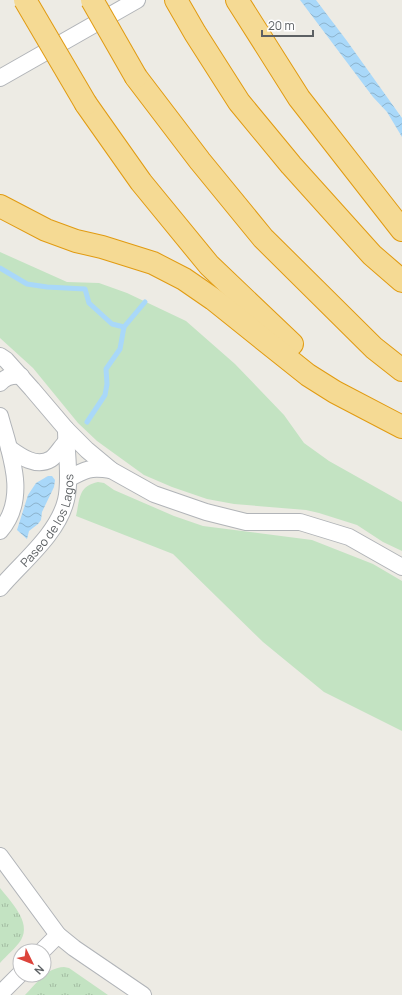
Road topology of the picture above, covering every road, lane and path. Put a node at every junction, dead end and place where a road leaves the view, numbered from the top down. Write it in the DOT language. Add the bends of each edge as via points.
graph roads {
  1 [pos="25,0"];
  2 [pos="92,0"];
  3 [pos="136,0"];
  4 [pos="176,0"];
  5 [pos="237,0"];
  6 [pos="0,78"];
  7 [pos="0,206"];
  8 [pos="402,230"];
  9 [pos="402,281"];
  10 [pos="0,356"];
  11 [pos="402,370"];
  12 [pos="21,376"];
  13 [pos="0,383"];
  14 [pos="0,416"];
  15 [pos="393,423"];
  16 [pos="66,436"];
  17 [pos="9,448"];
  18 [pos="111,470"];
  19 [pos="68,479"];
  20 [pos="0,532"];
  21 [pos="402,567"];
  22 [pos="0,588"];
  23 [pos="0,856"];
  24 [pos="58,935"];
  25 [pos="50,943"];
  26 [pos="12,982"];
  27 [pos="0,994"];
  28 [pos="143,995"];
  1 -- 15 [label="highway, bridge" via="86,104 141,182 209,265 325,373"];
  2 -- 11 [label="highway, bridge" via="136,77 263,238 374,348"];
  3 -- 6 [label="street"];
  4 -- 9 [label="highway" via="239,102 291,165 372,255"];
  5 -- 8 [label="highway" via="299,98"];
  7 -- 15 [label="highway" via="76,242 102,247 153,263 184,278 308,375"];
  10 -- 12 [label="street"];
  12 -- 13 [label="street" via="12,375"];
  12 -- 16 [label="street"];
  14 -- 17 [label="street"];
  16 -- 17 [label="street, Paseo de los Lagos" via="51,459 42,462 32,462"];
  16 -- 18 [label="street"];
  16 -- 19 [label="street, Paseo de los Lagos"];
  17 -- 20 [label="street" via="16,494 10,516"];
  18 -- 19 [label="street" via="95,468 82,471"];
  18 -- 21 [label="street" via="154,494 206,512 246,522 300,522 349,537"];
  19 -- 22 [label="street, Paseo de los Lagos" via="67,499 53,529"];
  23 -- 24 [label="street"];
  24 -- 25 [label="street"];
  24 -- 28 [label="street"];
  26 -- 27 [label="street"];
}
